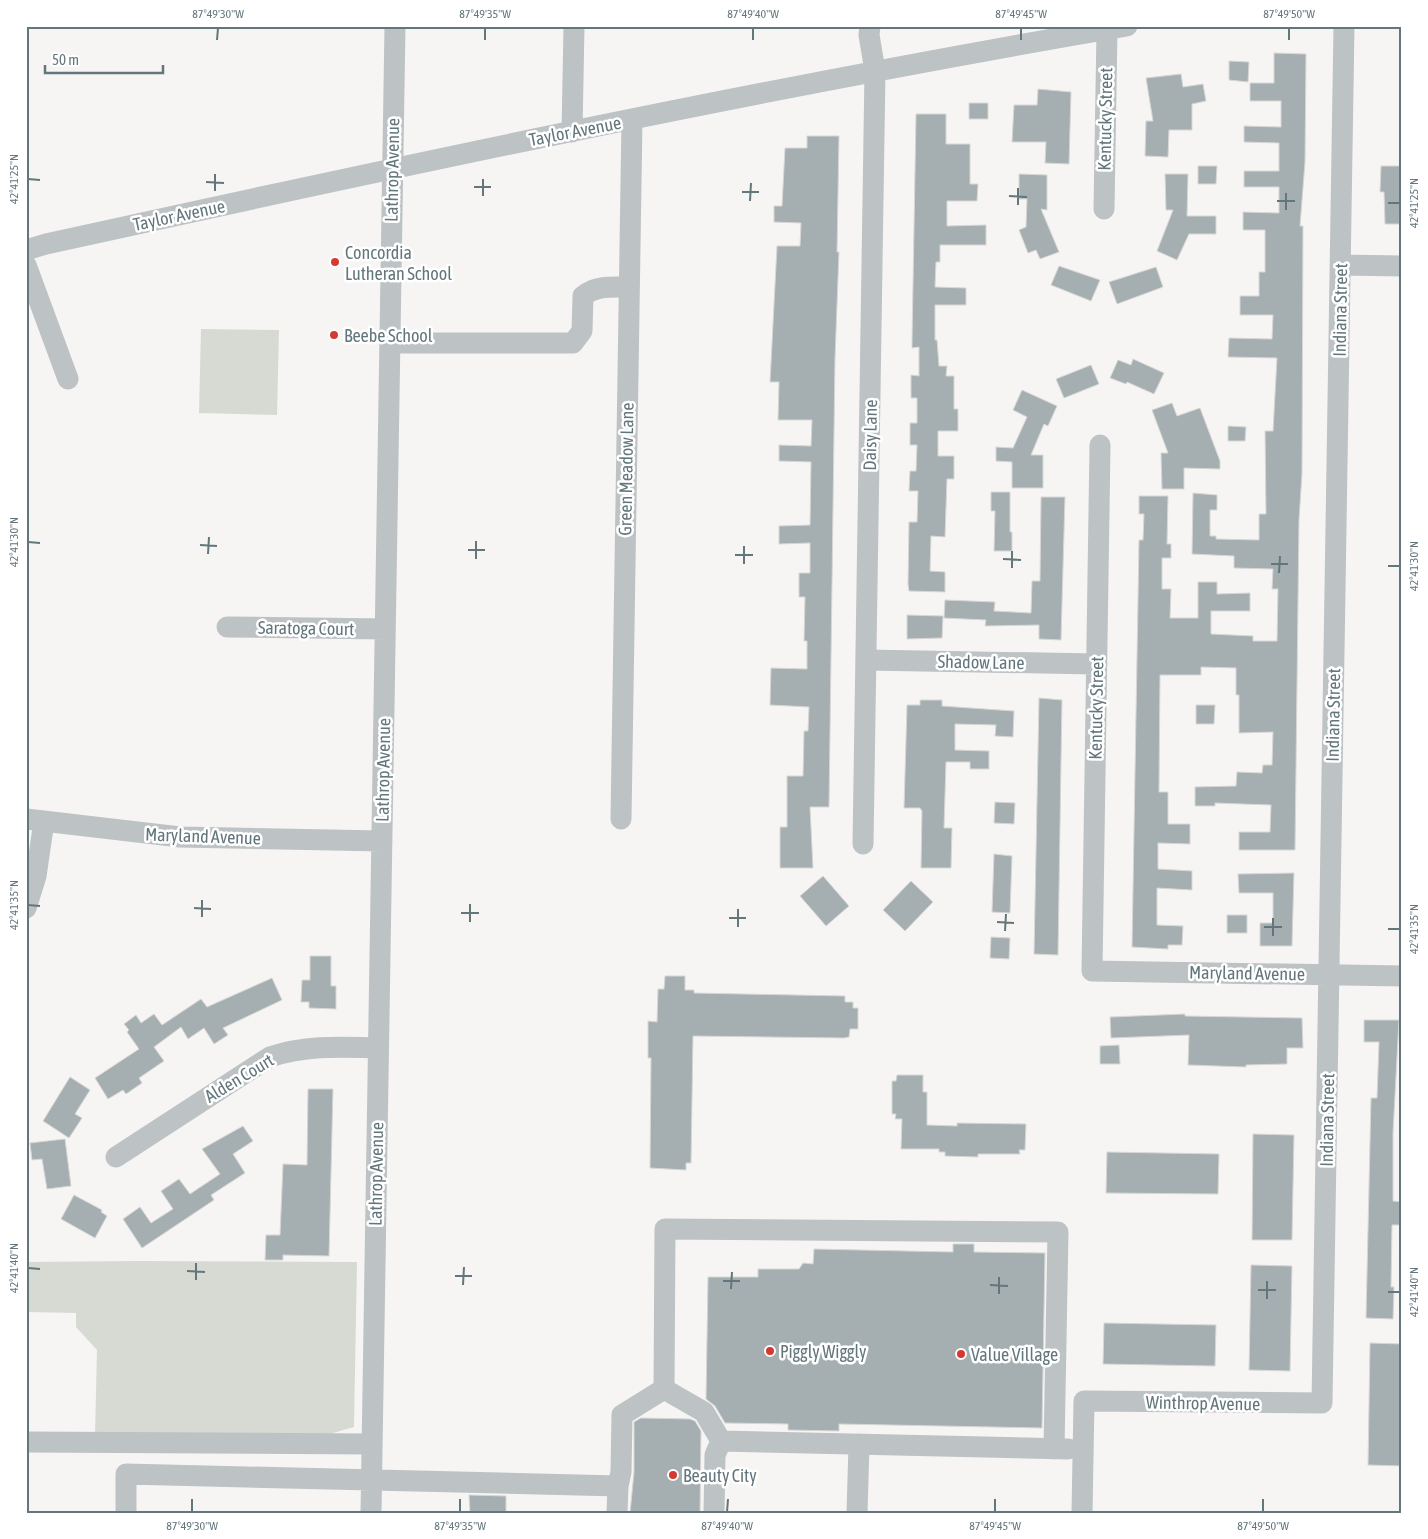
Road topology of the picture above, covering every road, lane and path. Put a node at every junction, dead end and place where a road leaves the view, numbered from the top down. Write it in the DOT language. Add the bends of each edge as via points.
graph roads {
  1 [pos="395,26"];
  2 [pos="574,26"];
  3 [pos="870,26"];
  4 [pos="1344,26"];
  5 [pos="1117,28"];
  6 [pos="875,71"];
  7 [pos="632,120"];
  8 [pos="572,132"];
  9 [pos="392,168"];
  10 [pos="1104,209"];
  11 [pos="26,250"];
  12 [pos="1340,264"];
  13 [pos="26,265"];
  14 [pos="1402,266"];
  15 [pos="629,287"];
  16 [pos="390,343"];
  17 [pos="68,379"];
  18 [pos="1100,445"];
  19 [pos="227,627"];
  20 [pos="385,630"];
  21 [pos="866,660"];
  22 [pos="1097,664"];
  23 [pos="621,819"];
  24 [pos="35,820"];
  25 [pos="382,841"];
  26 [pos="863,844"];
  27 [pos="26,908"];
  28 [pos="1092,971"];
  29 [pos="1329,974"];
  30 [pos="1402,976"];
  31 [pos="378,1048"];
  32 [pos="116,1157"];
  33 [pos="664,1389"];
  34 [pos="1322,1403"];
  35 [pos="721,1441"];
  36 [pos="26,1442"];
  37 [pos="372,1444"];
  38 [pos="859,1444"];
  39 [pos="1054,1449"];
  40 [pos="1083,1449"];
  41 [pos="371,1481"];
  42 [pos="618,1486"];
  43 [pos="126,1513"];
  44 [pos="371,1513"];
  45 [pos="617,1513"];
  46 [pos="714,1513"];
  47 [pos="857,1513"];
  48 [pos="1082,1513"];
  1 -- 9 [label="street, Lathrop Avenue"];
  2 -- 8 [label="street"];
  3 -- 6 [label="street, Daisy Lane"];
  4 -- 12 [label="street, Indiana Street"];
  5 -- 6 [label="street, Taylor Avenue"];
  5 -- 10 [label="street, Kentucky Street"];
  6 -- 7 [label="street, Taylor Avenue"];
  6 -- 21 [label="street, Daisy Lane"];
  7 -- 8 [label="street, Taylor Avenue"];
  7 -- 15 [label="street, Green Meadow Lane"];
  8 -- 9 [label="street, Taylor Avenue"];
  9 -- 11 [label="street, Taylor Avenue"];
  9 -- 16 [label="street, Lathrop Avenue"];
  12 -- 14 [label="street"];
  12 -- 29 [label="street, Indiana Street"];
  13 -- 17 [label="street"];
  15 -- 16 [label="street" via="604,287 590,290 583,296 582,331 572,343"];
  15 -- 23 [label="street, Green Meadow Lane"];
  16 -- 20 [label="street, Lathrop Avenue"];
  18 -- 22 [label="street, Kentucky Street"];
  19 -- 20 [label="street, Saratoga Court"];
  20 -- 25 [label="street, Lathrop Avenue"];
  21 -- 22 [label="street, Shadow Lane"];
  21 -- 26 [label="street, Daisy Lane"];
  22 -- 28 [label="street, Kentucky Street"];
  24 -- 25 [label="street, Maryland Avenue" via="180,837"];
  24 -- 27 [label="street" via="36,876"];
  25 -- 31 [label="street, Lathrop Avenue"];
  28 -- 29 [label="street, Maryland Avenue"];
  29 -- 30 [label="street, Maryland Avenue"];
  29 -- 34 [label="street, Indiana Street"];
  31 -- 32 [label="street, Alden Court" via="310,1047 270,1058"];
  31 -- 37 [label="street, Lathrop Avenue"];
  33 -- 35 [label="street" via="704,1412"];
  33 -- 39 [label="street" via="665,1229 1058,1232"];
  33 -- 42 [label="street" via="622,1415"];
  34 -- 40 [label="street, Winthrop Avenue" via="1084,1401"];
  35 -- 38 [label="street"];
  35 -- 46 [label="street" via="715,1455"];
  36 -- 37 [label="street"];
  37 -- 41 [label="street, Lathrop Avenue"];
  38 -- 39 [label="street"];
  38 -- 47 [label="street"];
  39 -- 40 [label="street"];
  40 -- 48 [label="street"];
  41 -- 42 [label="street"];
  41 -- 43 [label="street" via="126,1474"];
  41 -- 44 [label="street, Lathrop Avenue"];
  42 -- 45 [label="street"];
}
